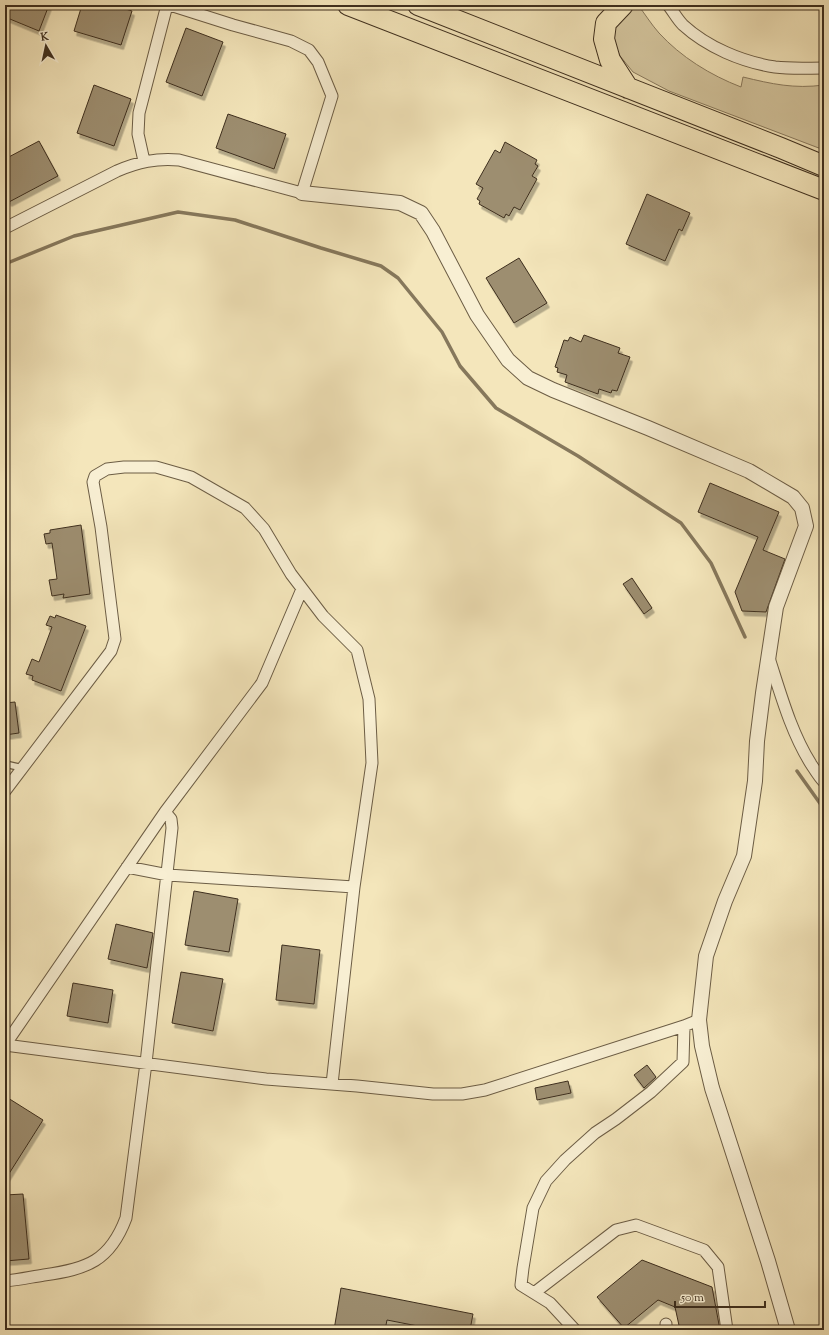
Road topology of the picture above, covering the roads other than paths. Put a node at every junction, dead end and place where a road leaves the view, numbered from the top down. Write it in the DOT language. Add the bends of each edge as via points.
graph roads {
  1 [pos="169,5"];
  2 [pos="348,5"];
  3 [pos="418,5"];
  4 [pos="623,5"];
  5 [pos="668,5"];
  6 [pos="824,68"];
  7 [pos="628,88"];
  8 [pos="144,161"];
  9 [pos="824,166"];
  10 [pos="824,190"];
  11 [pos="302,193"];
  12 [pos="5,228"];
  13 [pos="302,589"];
  14 [pos="769,658"];
  15 [pos="5,764"];
  16 [pos="23,768"];
  17 [pos="824,782"];
  18 [pos="5,791"];
  19 [pos="165,812"];
  20 [pos="127,867"];
  21 [pos="168,875"];
  22 [pos="354,887"];
  23 [pos="699,1020"];
  24 [pos="684,1026"];
  25 [pos="5,1045"];
  26 [pos="146,1063"];
  27 [pos="332,1084"];
  28 [pos="5,1281"];
  29 [pos="534,1293"];
  30 [pos="575,1330"];
  31 [pos="727,1330"];
  32 [pos="788,1330"];
  1 -- 8 [label="street" via="139,113 138,134"];
  1 -- 11 [label="street" via="291,41 309,50 318,62 332,96"];
  2 -- 10 [label="highway"];
  3 -- 7 [label="highway"];
  4 -- 7 [label="highway" via="606,23 604,38 610,60"];
  5 -- 6 [label="street" via="682,24 723,51 774,67"];
  7 -- 9 [label="highway"];
  8 -- 11 [label="street" via="179,160"];
  8 -- 12 [label="street" via="117,171"];
  11 -- 14 [label="street" via="400,203 421,213 433,231 476,315 508,360 528,378 749,472 793,497 802,508 806,526 776,607"];
  13 -- 16 [label="street" via="290,574 264,529 245,508 191,477 156,467 107,469 95,476 93,482 116,639 111,651"];
  13 -- 19 [label="street" via="262,683"];
  13 -- 22 [label="street" via="323,616 357,650 368,699 372,762"];
  14 -- 17 [label="street" via="794,730 807,757"];
  14 -- 23 [label="street" via="744,856 706,956"];
  15 -- 16 [label="lane"];
  16 -- 18 [label="street"];
  19 -- 20 [label="street"];
  19 -- 21 [label="street" via="172,823"];
  20 -- 21 [label="street"];
  20 -- 25 [label="street"];
  21 -- 22 [label="street"];
  21 -- 26 [label="street"];
  22 -- 27 [label="street"];
  23 -- 24 [label="street"];
  23 -- 32 [label="street" via="712,1088"];
  24 -- 27 [label="street" via="485,1090 462,1094 433,1094"];
  24 -- 29 [label="street" via="683,1062 651,1092 595,1133 546,1181 533,1208 521,1285"];
  25 -- 26 [label="street"];
  26 -- 27 [label="street" via="266,1079"];
  26 -- 28 [label="street" via="126,1218 120,1233 110,1248 81,1268"];
  29 -- 30 [label="street" via="550,1303"];
  29 -- 31 [label="street" via="616,1230 636,1225 704,1250 718,1268"];
}
